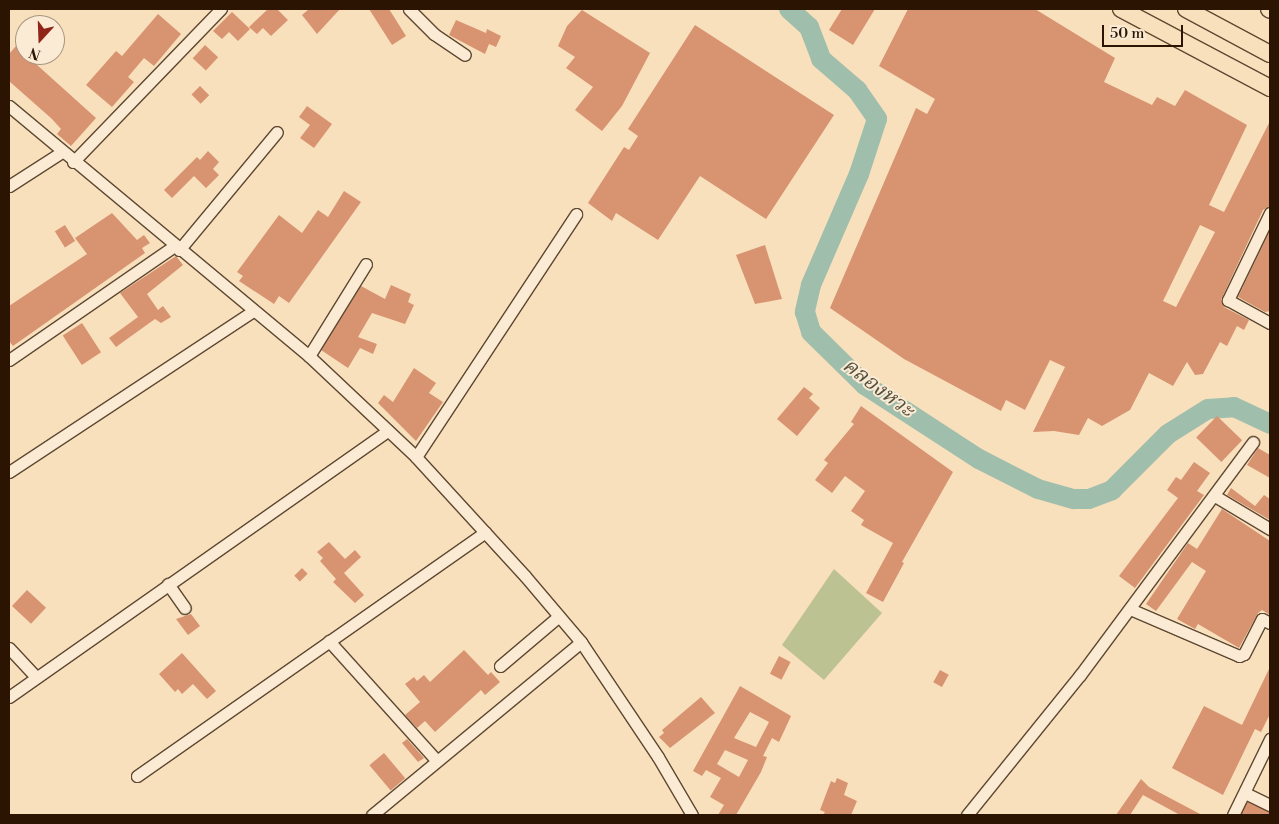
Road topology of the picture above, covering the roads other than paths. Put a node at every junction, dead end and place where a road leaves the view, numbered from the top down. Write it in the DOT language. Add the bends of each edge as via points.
graph roads {
  1 [pos="221,9"];
  2 [pos="409,9"];
  3 [pos="1121,9"];
  4 [pos="1186,9"];
  5 [pos="1270,54"];
  6 [pos="465,55"];
  7 [pos="1270,88"];
  8 [pos="9,106"];
  9 [pos="277,132"];
  10 [pos="62,152"];
  11 [pos="73,162"];
  12 [pos="9,186"];
  13 [pos="1270,213"];
  14 [pos="576,214"];
  15 [pos="177,248"];
  16 [pos="366,264"];
  17 [pos="252,311"];
  18 [pos="1270,323"];
  19 [pos="309,356"];
  20 [pos="9,360"];
  21 [pos="388,431"];
  22 [pos="1253,442"];
  23 [pos="416,457"];
  24 [pos="9,472"];
  25 [pos="1215,496"];
  26 [pos="1270,529"];
  27 [pos="485,532"];
  28 [pos="168,584"];
  29 [pos="185,608"];
  30 [pos="1130,609"];
  31 [pos="559,616"];
  32 [pos="1270,623"];
  33 [pos="329,641"];
  34 [pos="581,642"];
  35 [pos="9,648"];
  36 [pos="500,666"];
  37 [pos="36,677"];
  38 [pos="9,697"];
  39 [pos="1270,740"];
  40 [pos="437,761"];
  41 [pos="137,776"];
  42 [pos="1245,792"];
  43 [pos="1270,805"];
  44 [pos="372,815"];
  45 [pos="692,815"];
  46 [pos="967,815"];
  47 [pos="1233,815"];
  1 -- 11 [label="street"];
  2 -- 6 [label="street" via="434,34"];
  3 -- 7 [label="highway"];
  4 -- 5 [label="highway"];
  8 -- 10 [label="street"];
  9 -- 15 [label="street"];
  10 -- 11 [label="street"];
  10 -- 12 [label="street"];
  11 -- 15 [label="street"];
  13 -- 18 [label="street" via="1228,300"];
  14 -- 23 [label="street"];
  15 -- 17 [label="street"];
  15 -- 20 [label="street"];
  16 -- 19 [label="street"];
  17 -- 19 [label="street"];
  17 -- 24 [label="street"];
  19 -- 21 [label="street"];
  21 -- 23 [label="street"];
  21 -- 28 [label="street"];
  22 -- 25 [label="street"];
  23 -- 27 [label="street"];
  25 -- 26 [label="street"];
  25 -- 30 [label="street"];
  27 -- 31 [label="street"];
  27 -- 33 [label="street"];
  28 -- 29 [label="street"];
  28 -- 37 [label="street"];
  30 -- 32 [label="street" via="1239,656 1244,654 1262,618"];
  30 -- 46 [label="street"];
  31 -- 34 [label="street"];
  31 -- 36 [label="street"];
  33 -- 40 [label="street"];
  33 -- 41 [label="street"];
  34 -- 40 [label="street"];
  34 -- 45 [label="street" via="658,757"];
  35 -- 37 [label="street"];
  37 -- 38 [label="street"];
  39 -- 42 [label="street"];
  40 -- 44 [label="street"];
  42 -- 43 [label="street"];
  42 -- 47 [label="street"];
}
